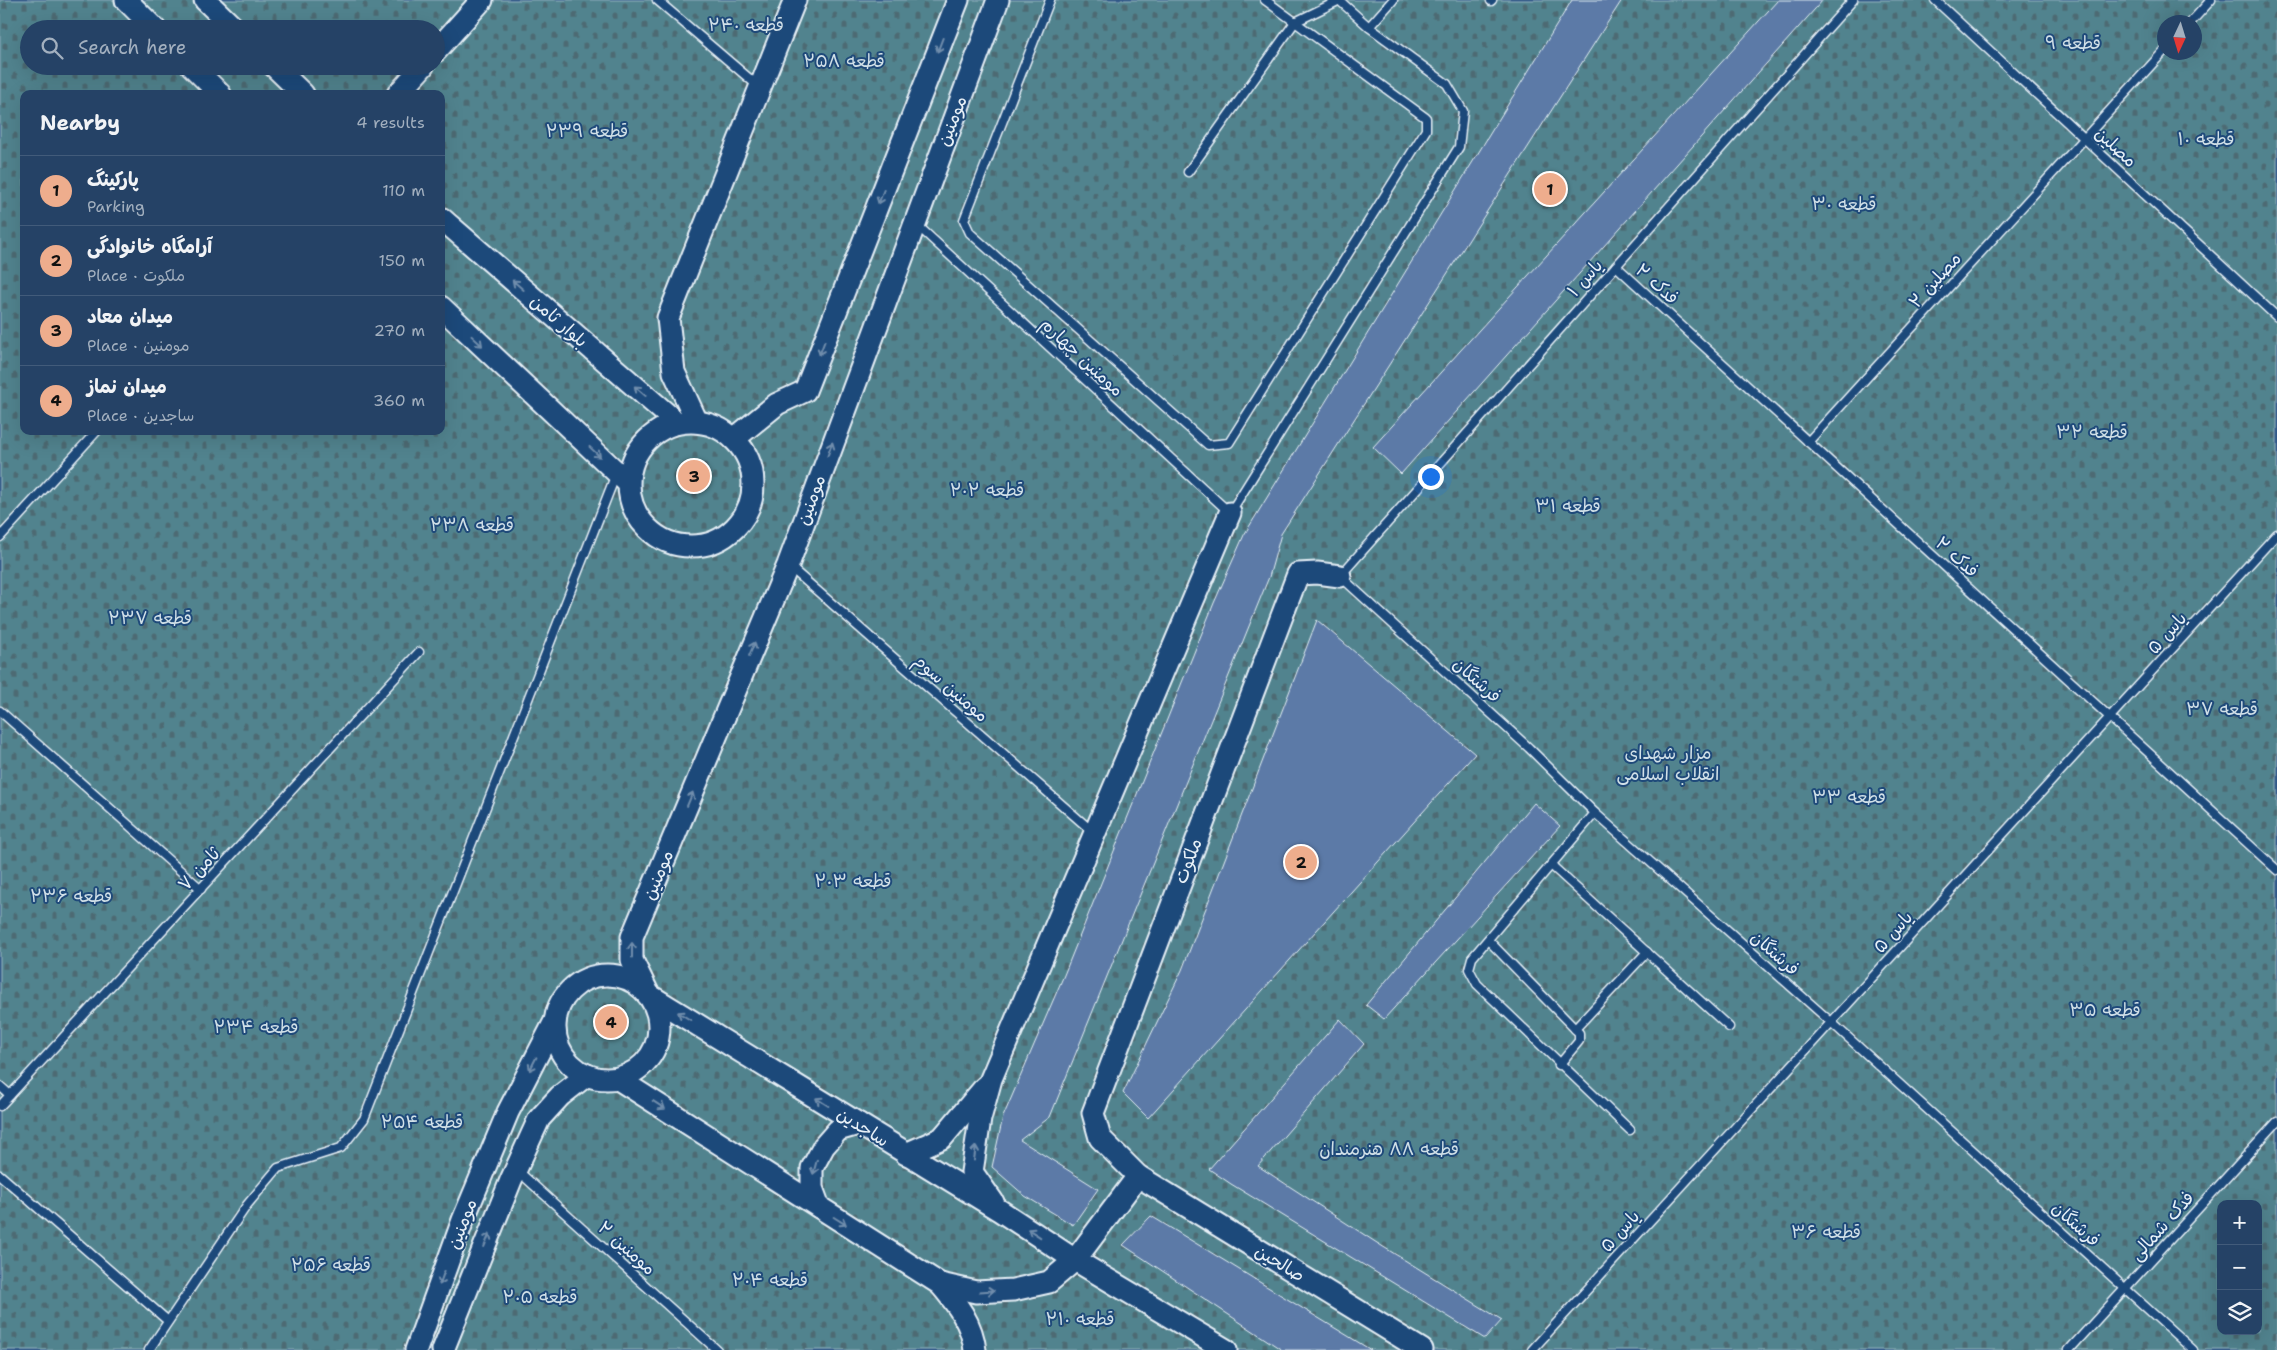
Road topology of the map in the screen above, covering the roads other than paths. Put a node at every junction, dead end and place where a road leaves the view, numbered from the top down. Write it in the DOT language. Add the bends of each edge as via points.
graph roads {
  1 [pos="126,0"];
  2 [pos="205,0"];
  3 [pos="482,0"];
  4 [pos="657,0"];
  5 [pos="795,0"];
  6 [pos="958,0"];
  7 [pos="998,0"];
  8 [pos="1050,0"];
  9 [pos="1266,0"];
  10 [pos="1340,0"];
  11 [pos="1393,0"];
  12 [pos="1853,0"];
  13 [pos="1935,0"];
  14 [pos="2211,0"];
  15 [pos="2197,15"];
  16 [pos="146,20"];
  17 [pos="226,20"];
  18 [pos="1295,22"];
  19 [pos="1370,27"];
  20 [pos="445,41"];
  21 [pos="2157,59"];
  22 [pos="201,75"];
  23 [pos="283,75"];
  24 [pos="415,75"];
  25 [pos="760,87"];
  26 [pos="216,90"];
  27 [pos="299,90"];
  28 [pos="402,90"];
  29 [pos="2085,139"];
  30 [pos="1188,172"];
  31 [pos="445,221"];
  32 [pos="914,222"];
  33 [pos="1616,266"];
  34 [pos="445,311"];
  35 [pos="2277,317"];
  36 [pos="687,423"];
  37 [pos="93,435"];
  38 [pos="734,439"];
  39 [pos="1808,442"];
  40 [pos="622,478"];
  41 [pos="1230,514"];
  42 [pos="2277,534"];
  43 [pos="0,537"];
  44 [pos="788,565"];
  45 [pos="1340,576"];
  46 [pos="419,652"];
  47 [pos="0,710"];
  48 [pos="2110,717"];
  49 [pos="1595,813"];
  50 [pos="1095,834"];
  51 [pos="1551,865"];
  52 [pos="2277,870"];
  53 [pos="201,889"];
  54 [pos="1488,940"];
  55 [pos="1648,952"];
  56 [pos="649,995"];
  57 [pos="555,1021"];
  58 [pos="1831,1022"];
  59 [pos="1728,1027"];
  60 [pos="1575,1028"];
  61 [pos="1559,1065"];
  62 [pos="587,1076"];
  63 [pos="618,1078"];
  64 [pos="991,1079"];
  65 [pos="0,1086"];
  66 [pos="10,1095"];
  67 [pos="0,1106"];
  68 [pos="2277,1122"];
  69 [pos="859,1124"];
  70 [pos="1630,1130"];
  71 [pos="906,1154"];
  72 [pos="516,1169"];
  73 [pos="0,1175"];
  74 [pos="1138,1176"];
  75 [pos="819,1207"];
  76 [pos="999,1210"];
  77 [pos="1075,1260"];
  78 [pos="940,1284"];
  79 [pos="2125,1288"];
  80 [pos="168,1321"];
  81 [pos="150,1350"];
  82 [pos="416,1350"];
  83 [pos="443,1350"];
  84 [pos="717,1350"];
  85 [pos="974,1350"];
  86 [pos="1226,1350"];
  87 [pos="1422,1350"];
  88 [pos="1532,1350"];
  89 [pos="2068,1350"];
  90 [pos="2193,1350"];
  1 -- 16 [label="street"];
  2 -- 17 [label="street"];
  3 -- 20 [label="street"];
  4 -- 25 [label="lane"];
  5 -- 25 [label="street"];
  6 -- 38 [label="street, one-way" via="805,391 777,404"];
  7 -- 32 [label="street, مومنین"];
  8 -- 18 [label="lane" via="964,220 970,233 1208,445 1229,443 1426,130 1426,118"];
  9 -- 18 [label="lane"];
  10 -- 18 [label="lane"];
  10 -- 19 [label="lane"];
  11 -- 19 [label="lane"];
  12 -- 33 [label="lane, یاس ۱"];
  13 -- 29 [label="lane, مصلین"];
  14 -- 15 [label="lane"];
  18 -- 30 [label="lane"];
  19 -- 41 [label="lane" via="1447,84 1463,111 1459,148"];
  21 -- 29 [label="lane, مصلین ۲"];
  22 -- 26 [label="street"];
  23 -- 27 [label="street"];
  24 -- 28 [label="street"];
  25 -- 36 [label="street" via="668,318 674,372"];
  29 -- 35 [label="lane, مصلین"];
  29 -- 39 [label="lane, مصلین ۲"];
  36 -- 31 [label="street, بلوار ثامن, one-way"];
  32 -- 41 [label="lane, مومنین چهارم"];
  44 -- 32 [label="street, مومنین, one-way"];
  33 -- 39 [label="lane, فدک ۲"];
  33 -- 45 [label="lane, یاس ۱"];
  34 -- 40 [label="street, one-way"];
  36 -- 38 [label="street" via="717,428"];
  36 -- 40 [label="street" via="658,431 642,445"];
  37 -- 43 [label="lane"];
  38 -- 40 [label="street" via="750,468 752,495 745,515 732,530 715,541 695,546 675,544 656,536 641,521"];
  39 -- 48 [label="lane, فدک ۲"];
  40 -- 80 [label="lane" via="364,1119 341,1148 278,1168 247,1205"];
  41 -- 50 [label="street"];
  42 -- 48 [label="lane, یاس ۵"];
  44 -- 50 [label="lane, مومنین سوم"];
  56 -- 44 [label="street, مومنین, one-way" via="632,960 632,937"];
  45 -- 49 [label="lane, فرشتگان" via="1529,748"];
  45 -- 74 [label="street, ملکوت" via="1298,574 1092,1113 1100,1138"];
  46 -- 53 [label="lane, ثامن ۷"];
  47 -- 53 [label="lane"];
  48 -- 52 [label="lane, فدک ۲"];
  48 -- 58 [label="lane, یاس ۵"];
  49 -- 51 [label="lane"];
  49 -- 58 [label="lane, فرشتگان"];
  50 -- 64 [label="street"];
  51 -- 54 [label="lane"];
  51 -- 55 [label="lane"];
  53 -- 66 [label="lane, ثامن ۷"];
  54 -- 60 [label="lane"];
  54 -- 61 [label="lane" via="1469,964 1473,979"];
  55 -- 59 [label="lane"];
  55 -- 60 [label="lane"];
  56 -- 57 [label="street" via="622,977 590,978 575,986 564,998"];
  56 -- 63 [label="street" via="657,1010 660,1028 657,1045 648,1061 635,1072"];
  69 -- 56 [label="street, ساجدین, one-way"];
  57 -- 62 [label="street" via="556,1038 562,1054"];
  57 -- 82 [label="street, مومنین, one-way" via="504,1121 462,1220"];
  58 -- 79 [label="lane, فرشتگان"];
  58 -- 88 [label="lane, یاس ۵"];
  60 -- 61 [label="lane" via="1581,1037"];
  61 -- 70 [label="lane"];
  62 -- 63 [label="street"];
  62 -- 72 [label="street, مومنین" via="560,1096 539,1119"];
  63 -- 75 [label="street, one-way"];
  64 -- 71 [label="street" via="942,1138"];
  76 -- 64 [label="street, one-way" via="972,1172 980,1119"];
  65 -- 66 [label="lane"];
  66 -- 67 [label="lane, ثامن ۷"];
  68 -- 79 [label="lane, فدک شمالی"];
  69 -- 71 [label="street, ساجدین"];
  69 -- 75 [label="street, one-way" via="838,1130 824,1146 812,1168 812,1188"];
  71 -- 76 [label="street, ساجدین"];
  83 -- 72 [label="street, مومنین, one-way"];
  72 -- 84 [label="lane, مومنین ۲"];
  73 -- 80 [label="lane"];
  74 -- 77 [label="street"];
  74 -- 87 [label="street, صالحین"];
  75 -- 78 [label="street, one-way"];
  77 -- 76 [label="street, ساجدین, one-way"];
  78 -- 77 [label="street, one-way" via="976,1292 1013,1290 1049,1282"];
  77 -- 86 [label="street, ساجدین"];
  78 -- 85 [label="street" via="967,1320 974,1338"];
  79 -- 89 [label="lane, فدک شمالی"];
  79 -- 90 [label="lane, فرشتگان"];
  80 -- 81 [label="lane"];
}
